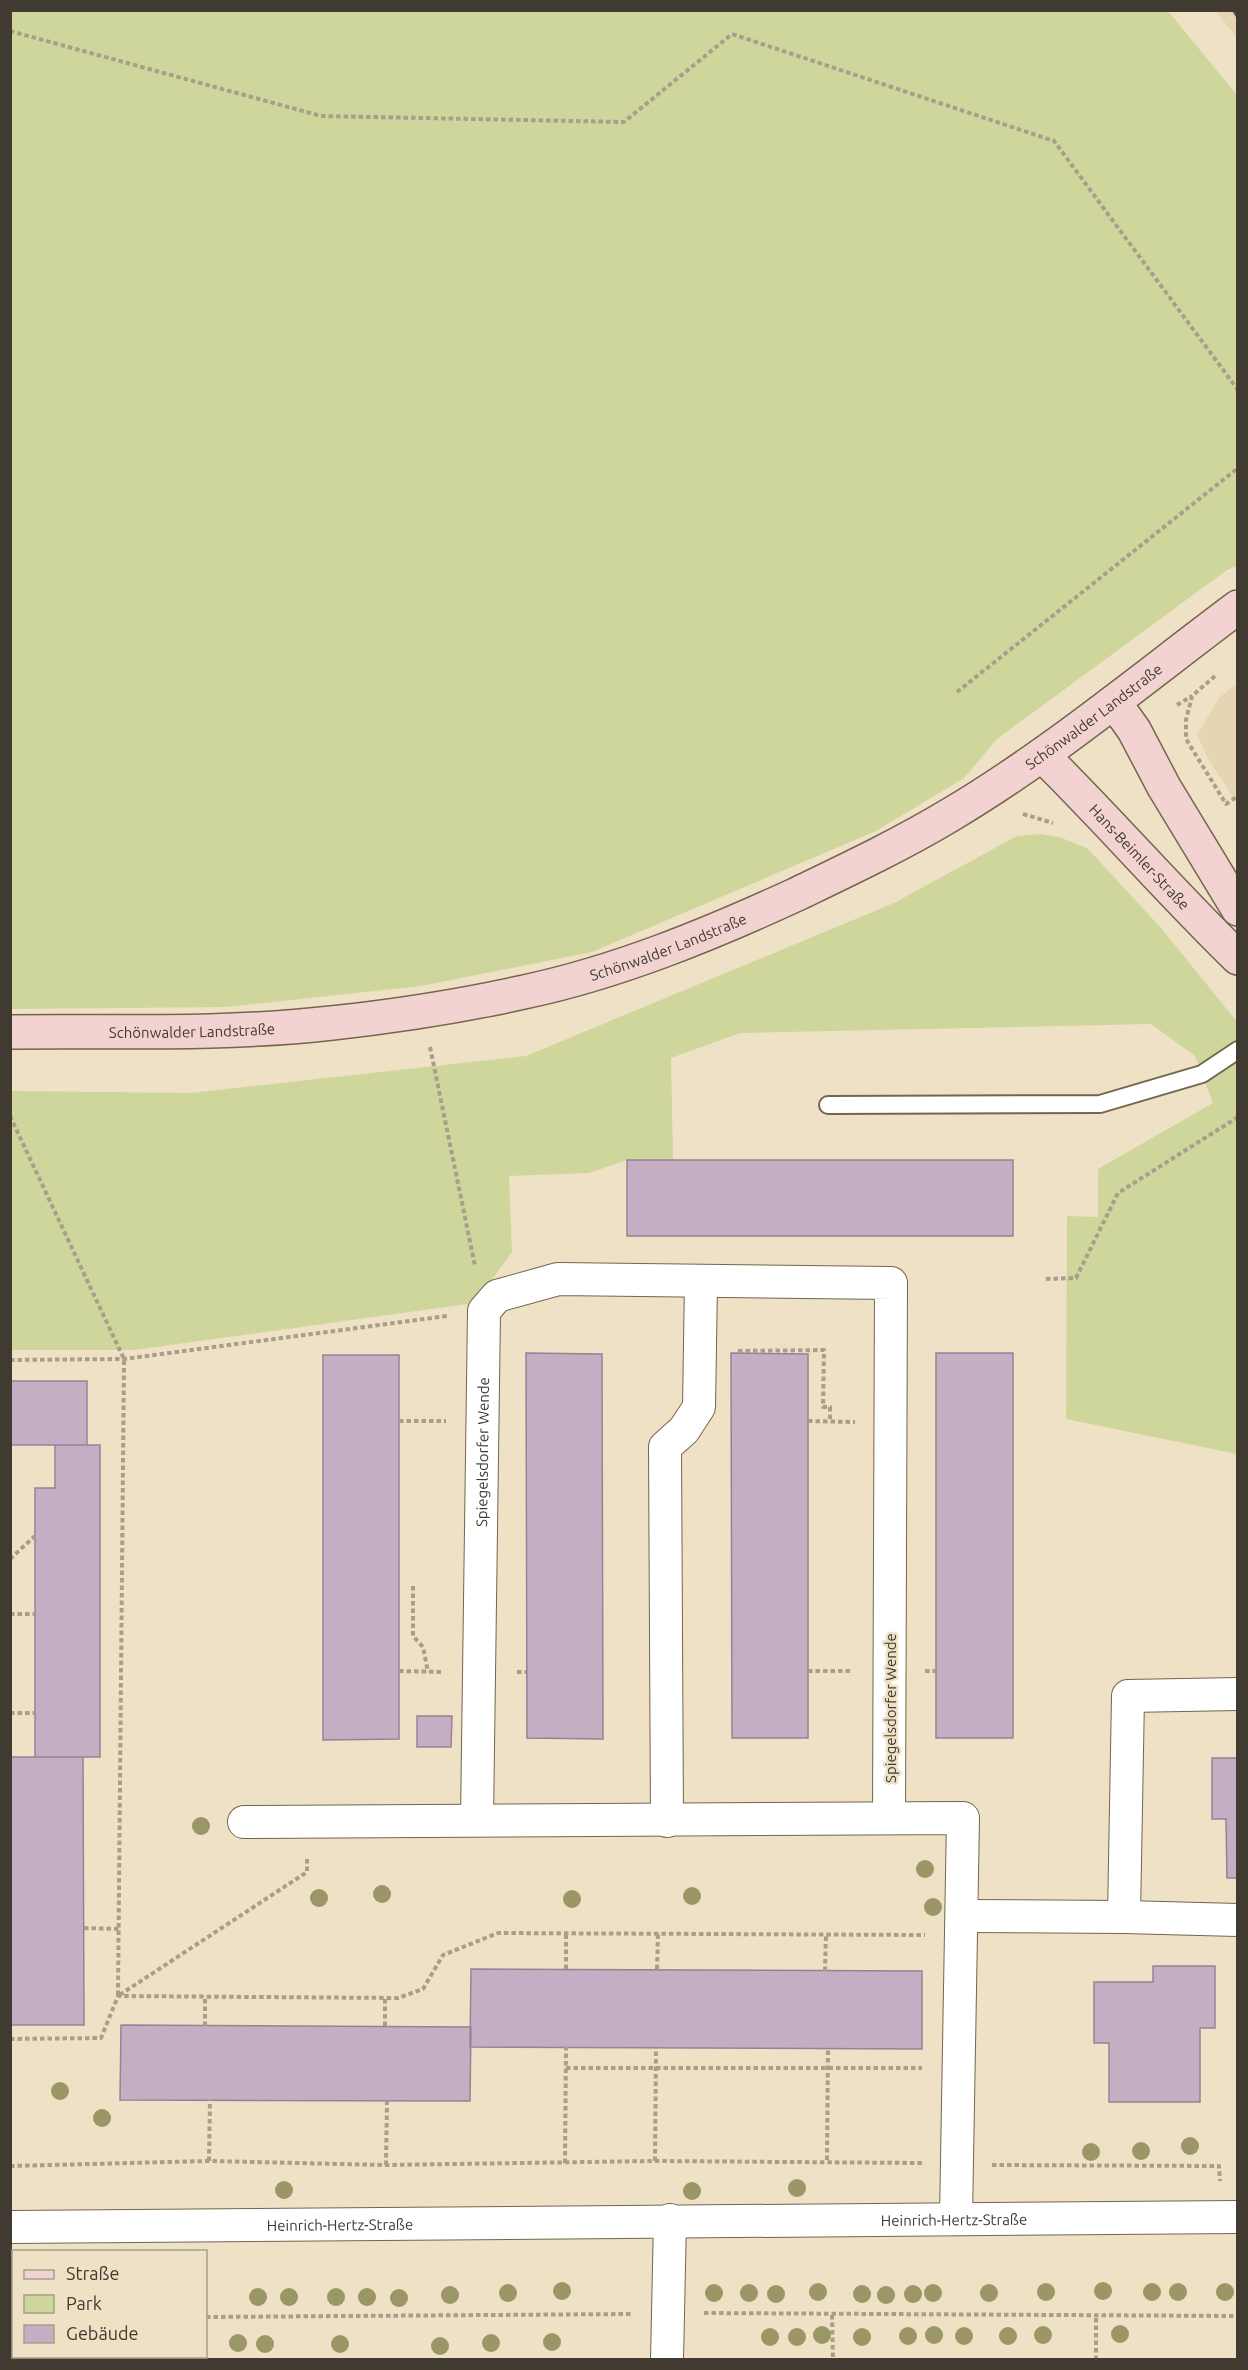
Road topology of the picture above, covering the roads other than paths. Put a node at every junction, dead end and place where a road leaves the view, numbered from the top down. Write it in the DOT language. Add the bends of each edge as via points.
graph roads {
  1 [pos="1238,607"];
  2 [pos="1114,702"];
  3 [pos="1042,755"];
  4 [pos="1238,909"];
  5 [pos="1238,958"];
  6 [pos="10,1032"];
  7 [pos="1238,1050"];
  8 [pos="828,1105"];
  9 [pos="701,1282"];
  10 [pos="1238,1694"];
  11 [pos="889,1818"];
  12 [pos="477,1820"];
  13 [pos="667,1821"];
  14 [pos="244,1822"];
  15 [pos="1124,1917"];
  16 [pos="1238,1920"];
  17 [pos="962,1926"];
  18 [pos="1229,2217"];
  19 [pos="956,2218"];
  20 [pos="670,2220"];
  21 [pos="10,2227"];
  22 [pos="667,2360"];
  1 -- 2 [label="main road, Schönwalder Landstraße"];
  2 -- 3 [label="main road, Schönwalder Landstraße"];
  2 -- 4 [label="main road"];
  3 -- 5 [label="main road, Hans-Beimler-Straße" via="1090,802 1169,891"];
  3 -- 6 [label="main road, Schönwalder Landstraße" via="949,816 868,861 713,933 526,992 329,1023 212,1031"];
  7 -- 8 [label="lane" via="1202,1074 1100,1104"];
  9 -- 11 [label="street, Spiegelsdorfer Wende" via="891,1283"];
  9 -- 12 [label="street, Spiegelsdorfer Wende" via="558,1279 497,1296 484,1311"];
  9 -- 13 [label="street" via="699,1407 684,1430 665,1447"];
  10 -- 15 [label="street" via="1128,1696"];
  11 -- 13 [label="street"];
  11 -- 17 [label="street" via="963,1818"];
  12 -- 13 [label="street"];
  12 -- 14 [label="street"];
  15 -- 16 [label="street"];
  15 -- 17 [label="street"];
  17 -- 19 [label="street"];
  18 -- 19 [label="street, Heinrich-Hertz-Straße"];
  19 -- 20 [label="street, Heinrich-Hertz-Straße"];
  20 -- 21 [label="street, Heinrich-Hertz-Straße"];
  20 -- 22 [label="street"];
}
